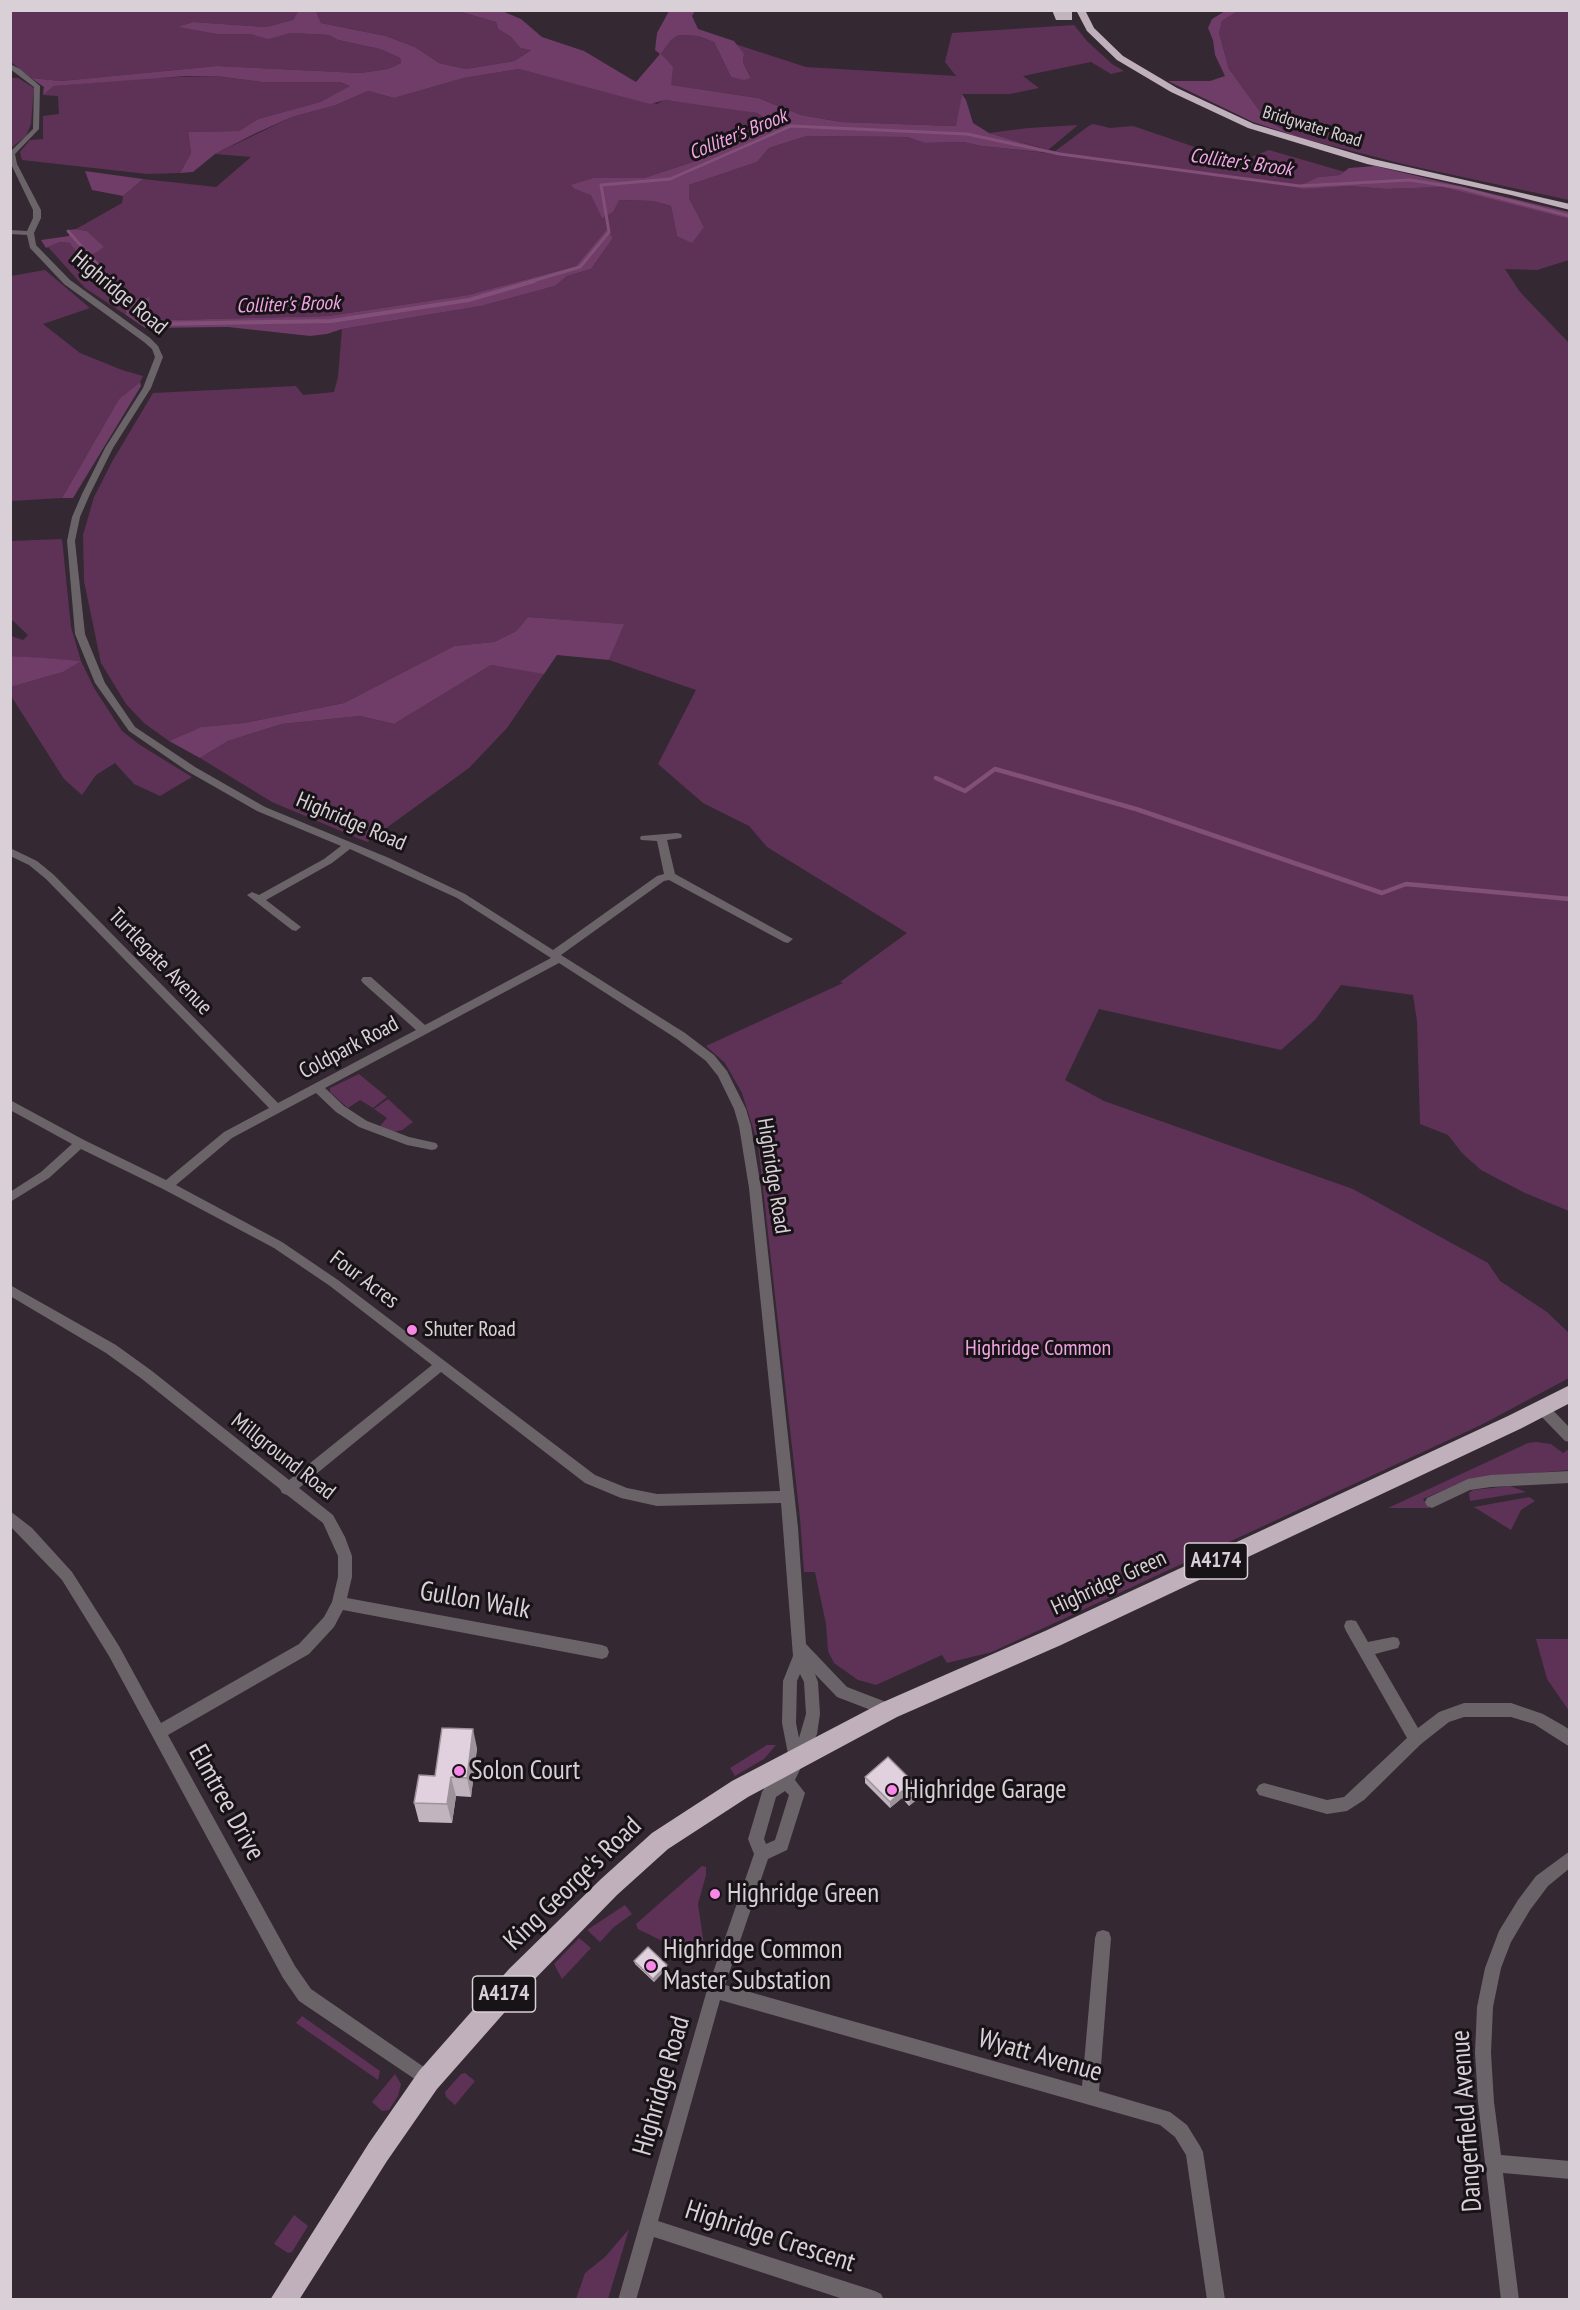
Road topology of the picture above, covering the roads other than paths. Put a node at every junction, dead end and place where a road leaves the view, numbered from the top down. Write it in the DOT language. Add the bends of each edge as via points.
graph roads {
  1 [pos="1080,10"];
  2 [pos="10,66"];
  3 [pos="1569,207"];
  4 [pos="10,232"];
  5 [pos="30,233"];
  6 [pos="677,836"];
  7 [pos="661,837"];
  8 [pos="645,838"];
  9 [pos="347,846"];
  10 [pos="10,851"];
  11 [pos="670,876"];
  12 [pos="296,927"];
  13 [pos="788,939"];
  14 [pos="556,957"];
  15 [pos="367,980"];
  16 [pos="424,1030"];
  17 [pos="316,1088"];
  18 [pos="10,1104"];
  19 [pos="276,1108"];
  20 [pos="80,1143"];
  21 [pos="432,1146"];
  22 [pos="167,1186"];
  23 [pos="10,1198"];
  24 [pos="10,1290"];
  25 [pos="441,1365"];
  26 [pos="1569,1393"];
  27 [pos="1542,1408"];
  28 [pos="1569,1437"];
  29 [pos="1569,1477"];
  30 [pos="287,1489"];
  31 [pos="786,1497"];
  32 [pos="1432,1502"];
  33 [pos="10,1517"];
  34 [pos="339,1603"];
  35 [pos="1351,1626"];
  36 [pos="1392,1643"];
  37 [pos="1364,1650"];
  38 [pos="799,1651"];
  39 [pos="602,1652"];
  40 [pos="889,1710"];
  41 [pos="158,1733"];
  42 [pos="1416,1739"];
  43 [pos="1569,1740"];
  44 [pos="796,1758"];
  45 [pos="786,1782"];
  46 [pos="1264,1790"];
  47 [pos="762,1854"];
  48 [pos="1569,1858"];
  49 [pos="1103,1938"];
  50 [pos="715,1990"];
  51 [pos="428,2080"];
  52 [pos="1090,2097"];
  53 [pos="1494,2163"];
  54 [pos="1569,2170"];
  55 [pos="648,2226"];
  56 [pos="283,2300"];
  57 [pos="627,2300"];
  58 [pos="875,2300"];
  59 [pos="1216,2300"];
  60 [pos="1510,2300"];
  1 -- 3 [label="highway, Bridgwater Road" via="1090,29 1120,58 1174,90 1251,126 1371,162"];
  2 -- 5 [label="street" via="36,86 36,129 12,154 37,210"];
  4 -- 5 [label="street"];
  5 -- 9 [label="street, Highridge Road" via="33,246 67,282 147,340 159,357 147,388 86,494 71,541 80,633 100,683 132,729 151,743 261,809"];
  6 -- 7 [label="street"];
  7 -- 8 [label="street"];
  7 -- 11 [label="street"];
  9 -- 12 [label="street" via="328,861 256,898"];
  9 -- 14 [label="street, Highridge Road" via="461,896"];
  10 -- 19 [label="street, Turtlegate Avenue" via="50,877"];
  11 -- 13 [label="street"];
  11 -- 14 [label="street, Coldpark Road" via="661,878"];
  14 -- 16 [label="street, Coldpark Road"];
  14 -- 31 [label="street, Highridge Road" via="710,1058 723,1074 740,1109 755,1188"];
  15 -- 16 [label="street"];
  16 -- 17 [label="street, Coldpark Road"];
  17 -- 19 [label="street, Coldpark Road"];
  17 -- 21 [label="street" via="363,1124"];
  18 -- 20 [label="street, Four Acres"];
  19 -- 22 [label="street, Coldpark Road" via="228,1135"];
  20 -- 22 [label="street, Four Acres"];
  20 -- 23 [label="street" via="45,1175"];
  22 -- 25 [label="street, Four Acres" via="278,1245"];
  24 -- 30 [label="street, Millground Road" via="111,1349"];
  25 -- 30 [label="street"];
  25 -- 31 [label="street, Four Acres" via="580,1472 606,1487 657,1500"];
  26 -- 27 [label="highway, Highridge Green / A4174"];
  27 -- 28 [label="street"];
  27 -- 40 [label="highway, Highridge Green / A4174" via="1053,1638"];
  29 -- 32 [label="street" via="1468,1485"];
  30 -- 34 [label="street, Millground Road" via="328,1519 338,1537 345,1556"];
  31 -- 38 [label="street, Highridge Road"];
  33 -- 41 [label="street, Elmtree Drive" via="67,1576 114,1651"];
  34 -- 39 [label="street, Gullon Walk"];
  34 -- 41 [label="street, Millground Road" via="329,1622 304,1649"];
  35 -- 37 [label="street"];
  36 -- 37 [label="street"];
  37 -- 42 [label="street"];
  38 -- 40 [label="street" via="842,1692"];
  38 -- 44 [label="street, Highridge Road" via="790,1681 789,1723"];
  38 -- 44 [label="street, Highridge Road" via="812,1682 813,1714 809,1734"];
  40 -- 44 [label="highway, Highridge Green / A4174"];
  41 -- 51 [label="street, Elmtree Drive" via="305,1995"];
  42 -- 43 [label="street" via="1444,1717 1464,1710 1486,1709 1511,1710 1538,1719"];
  42 -- 46 [label="street" via="1347,1804 1327,1807"];
  44 -- 45 [label="street, Highridge Road"];
  44 -- 51 [label="highway, King George's Road / A4174" via="707,1808 660,1840 518,1978"];
  45 -- 47 [label="street, Highridge Road" via="770,1792 756,1839"];
  45 -- 47 [label="street" via="797,1793 781,1845"];
  47 -- 50 [label="street, Highridge Road"];
  48 -- 53 [label="street, Dangerfield Avenue" via="1542,1881 1524,1905 1505,1937 1494,1968 1485,2007 1483,2053"];
  49 -- 52 [label="street"];
  50 -- 52 [label="street, Wyatt Avenue"];
  50 -- 55 [label="street, Highridge Road"];
  51 -- 56 [label="highway, King George's Road / A4174"];
  52 -- 59 [label="street, Wyatt Avenue" via="1164,2118 1186,2138 1194,2152"];
  53 -- 54 [label="street"];
  53 -- 60 [label="street, Dangerfield Avenue"];
  55 -- 57 [label="street, Highridge Road"];
  55 -- 58 [label="street, Highridge Crescent"];
}
